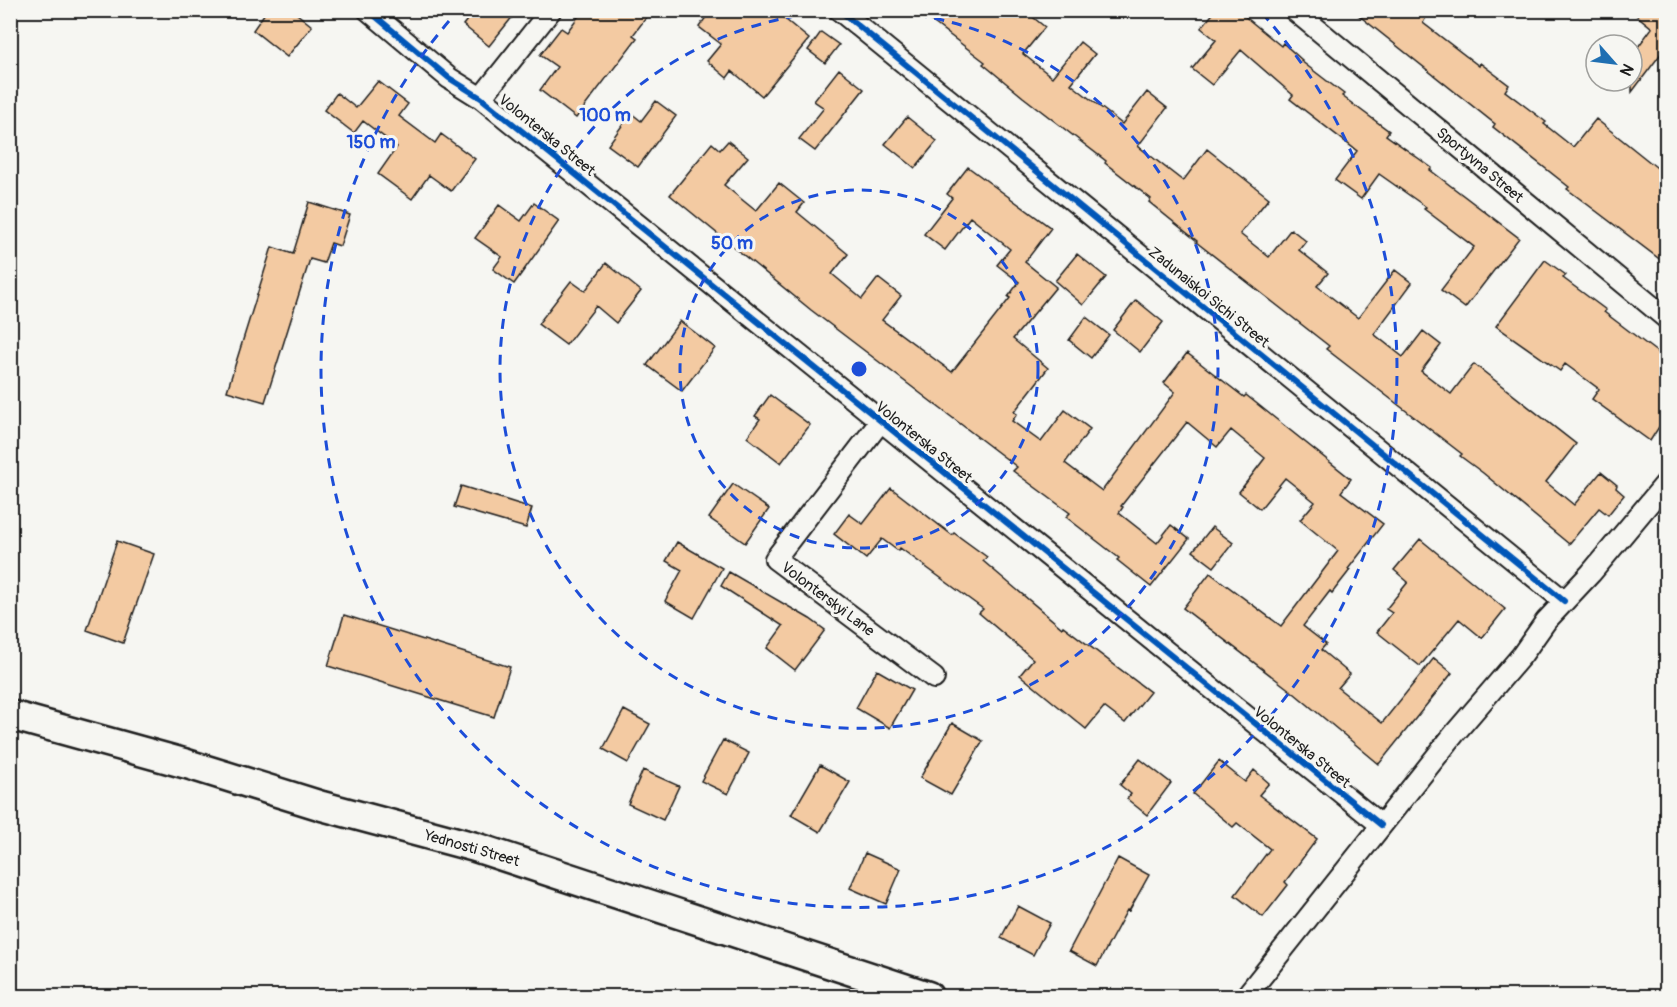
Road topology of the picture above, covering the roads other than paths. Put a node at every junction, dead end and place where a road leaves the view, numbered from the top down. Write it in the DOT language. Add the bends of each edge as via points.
graph roads {
  1 [pos="368,10"];
  2 [pos="551,10"];
  3 [pos="839,10"];
  4 [pos="1294,10"];
  5 [pos="481,98"];
  6 [pos="1666,318"];
  7 [pos="880,422"];
  8 [pos="1666,483"];
  9 [pos="1564,601"];
  10 [pos="934,678"];
  11 [pos="10,715"];
  12 [pos="1381,825"];
  13 [pos="928,996"];
  14 [pos="1246,996"];
  1 -- 5 [label="street, Volonterska Street" via="449,78"];
  2 -- 5 [label="street"];
  3 -- 9 [label="street, Zadunaiskoi Sichi Street"];
  4 -- 6 [label="street, Sportyvna Street"];
  5 -- 7 [label="street, Volonterska Street"];
  7 -- 10 [label="street, Volonterskyi Lane" via="775,559"];
  7 -- 12 [label="street, Volonterska Street"];
  8 -- 9 [label="street"];
  9 -- 12 [label="street"];
  11 -- 13 [label="main road, Yednosti Street" via="475,847"];
  12 -- 14 [label="street"];
}
